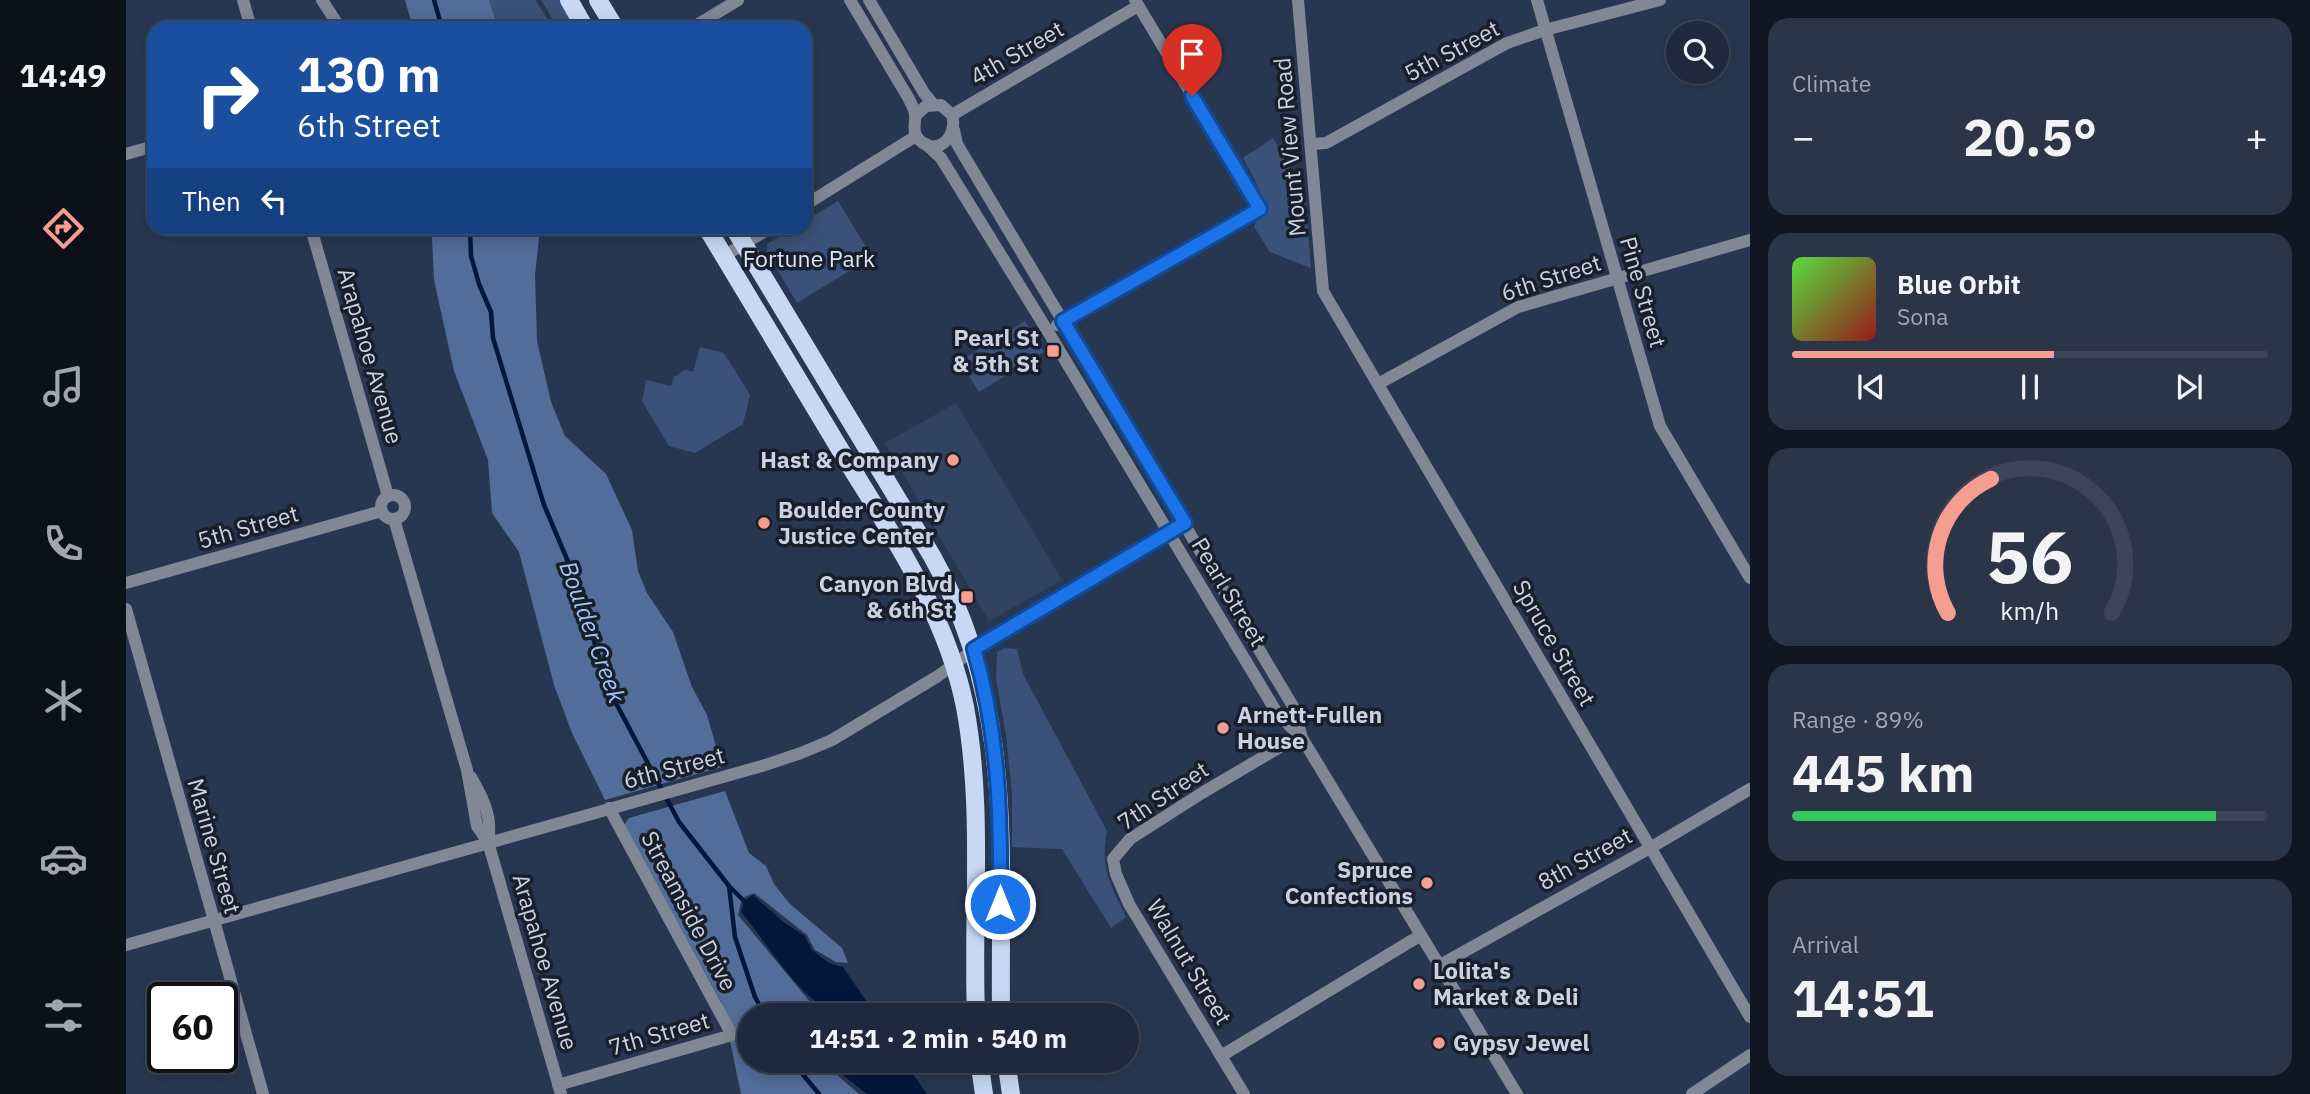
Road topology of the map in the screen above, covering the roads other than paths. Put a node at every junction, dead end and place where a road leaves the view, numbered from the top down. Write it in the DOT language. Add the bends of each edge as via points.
graph roads {
  1 [pos="243,0"];
  2 [pos="322,0"];
  3 [pos="569,0"];
  4 [pos="598,0"];
  5 [pos="738,0"];
  6 [pos="850,0"];
  7 [pos="869,0"];
  8 [pos="1298,0"];
  9 [pos="1537,0"];
  10 [pos="1660,0"];
  11 [pos="1136,3"];
  12 [pos="249,21"];
  13 [pos="336,21"];
  14 [pos="582,21"];
  15 [pos="611,21"];
  16 [pos="704,21"];
  17 [pos="1545,30"];
  18 [pos="933,104"];
  19 [pos="952,115"];
  20 [pos="915,116"];
  21 [pos="954,130"];
  22 [pos="921,140"];
  23 [pos="1312,144"];
  24 [pos="147,148"];
  25 [pos="126,154"];
  26 [pos="812,201"];
  27 [pos="313,235"];
  28 [pos="710,235"];
  29 [pos="738,235"];
  30 [pos="759,235"];
  31 [pos="1750,240"];
  32 [pos="744,244"];
  33 [pos="724,256"];
  34 [pos="1617,278"];
  35 [pos="1323,291"];
  36 [pos="1063,321"];
  37 [pos="1047,330"];
  38 [pos="1378,384"];
  39 [pos="388,496"];
  40 [pos="382,511"];
  41 [pos="394,519"];
  42 [pos="1185,523"];
  43 [pos="1168,532"];
  44 [pos="1750,578"];
  45 [pos="126,583"];
  46 [pos="126,609"];
  47 [pos="974,649"];
  48 [pos="954,664"];
  49 [pos="1302,738"];
  50 [pos="1750,789"];
  51 [pos="609,807"];
  52 [pos="488,842"];
  53 [pos="1650,848"];
  54 [pos="1121,849"];
  55 [pos="214,920"];
  56 [pos="1421,935"];
  57 [pos="126,946"];
  58 [pos="1440,965"];
  59 [pos="976,1003"];
  60 [pos="1001,1003"];
  61 [pos="1750,1017"];
  62 [pos="732,1035"];
  63 [pos="1750,1055"];
  64 [pos="1222,1056"];
  65 [pos="981,1073"];
  66 [pos="1008,1073"];
  67 [pos="560,1090"];
  68 [pos="263,1094"];
  69 [pos="984,1094"];
  70 [pos="1011,1094"];
  71 [pos="1244,1094"];
  72 [pos="1517,1094"];
  73 [pos="1692,1094"];
  1 -- 12 [label="street"];
  2 -- 13 [label="street"];
  3 -- 14 [label="main road"];
  4 -- 15 [label="main road"];
  5 -- 16 [label="street"];
  6 -- 20 [label="street"];
  7 -- 18 [label="street"];
  8 -- 23 [label="street, Mount View Road"];
  9 -- 17 [label="street, Pine Street"];
  10 -- 17 [label="street, 5th Street"];
  11 -- 19 [label="street, 4th Street"];
  11 -- 36 [label="street" via="1260,209"];
  17 -- 23 [label="street, 5th Street" via="1507,43 1326,143"];
  17 -- 34 [label="street, Pine Street"];
  18 -- 19 [label="street"];
  18 -- 20 [label="street"];
  19 -- 21 [label="street"];
  20 -- 22 [label="street" via="914,130"];
  21 -- 22 [label="street" via="948,140 937,145"];
  21 -- 36 [label="street, Pearl Street" via="957,145"];
  22 -- 26 [label="street"];
  22 -- 37 [label="street, Pearl Street" via="941,158"];
  23 -- 35 [label="street, Mount View Road"];
  24 -- 25 [label="street"];
  27 -- 39 [label="street, Arapahoe Avenue"];
  28 -- 33 [label="main road"];
  29 -- 32 [label="main road"];
  30 -- 32 [label="street"];
  31 -- 34 [label="street, 6th Street"];
  32 -- 33 [label="street"];
  32 -- 47 [label="main road" via="932,556"];
  33 -- 48 [label="main road" via="916,577"];
  34 -- 38 [label="street, 6th Street" via="1518,307"];
  34 -- 44 [label="street, Pine Street" via="1660,426"];
  35 -- 38 [label="street, Spruce Street"];
  36 -- 37 [label="street"];
  36 -- 42 [label="street, Pearl Street"];
  37 -- 43 [label="street, Pearl Street"];
  38 -- 53 [label="street, Spruce Street"];
  39 -- 40 [label="street"];
  39 -- 41 [label="street" via="400,498 404,505 402,514"];
  40 -- 41 [label="street"];
  40 -- 45 [label="street, 5th Street"];
  41 -- 52 [label="street, Arapahoe Avenue" via="467,770 488,814"];
  42 -- 43 [label="street, 6th Street"];
  42 -- 49 [label="street, Pearl Street" via="1294,708"];
  43 -- 47 [label="street, 6th Street"];
  43 -- 49 [label="street, Pearl Street" via="1277,713"];
  46 -- 55 [label="street, Marine Street"];
  47 -- 48 [label="street, 6th Street"];
  47 -- 60 [label="main road" via="1000,792"];
  48 -- 51 [label="street, 6th Street" via="818,747"];
  48 -- 59 [label="main road" via="965,709 975,791"];
  49 -- 54 [label="street, 7th Street" via="1202,793"];
  49 -- 56 [label="street, Pearl Street"];
  50 -- 53 [label="street, 8th Street"];
  51 -- 52 [label="street, 6th Street"];
  51 -- 62 [label="street, Streamside Drive"];
  52 -- 55 [label="street, 6th Street"];
  52 -- 67 [label="street, Arapahoe Avenue"];
  53 -- 58 [label="street, 8th Street"];
  53 -- 61 [label="street, Spruce Street"];
  54 -- 64 [label="street, Walnut Street" via="1113,859 1129,904"];
  55 -- 57 [label="street, 6th Street"];
  55 -- 68 [label="street, Marine Street"];
  56 -- 58 [label="street, Pearl Street"];
  56 -- 64 [label="street"];
  58 -- 72 [label="street, Pearl Street"];
  62 -- 67 [label="street, 7th Street"];
  63 -- 73 [label="street"];
  64 -- 71 [label="street, Walnut Street"];
  65 -- 69 [label="main road"];
  66 -- 70 [label="main road"];
}
